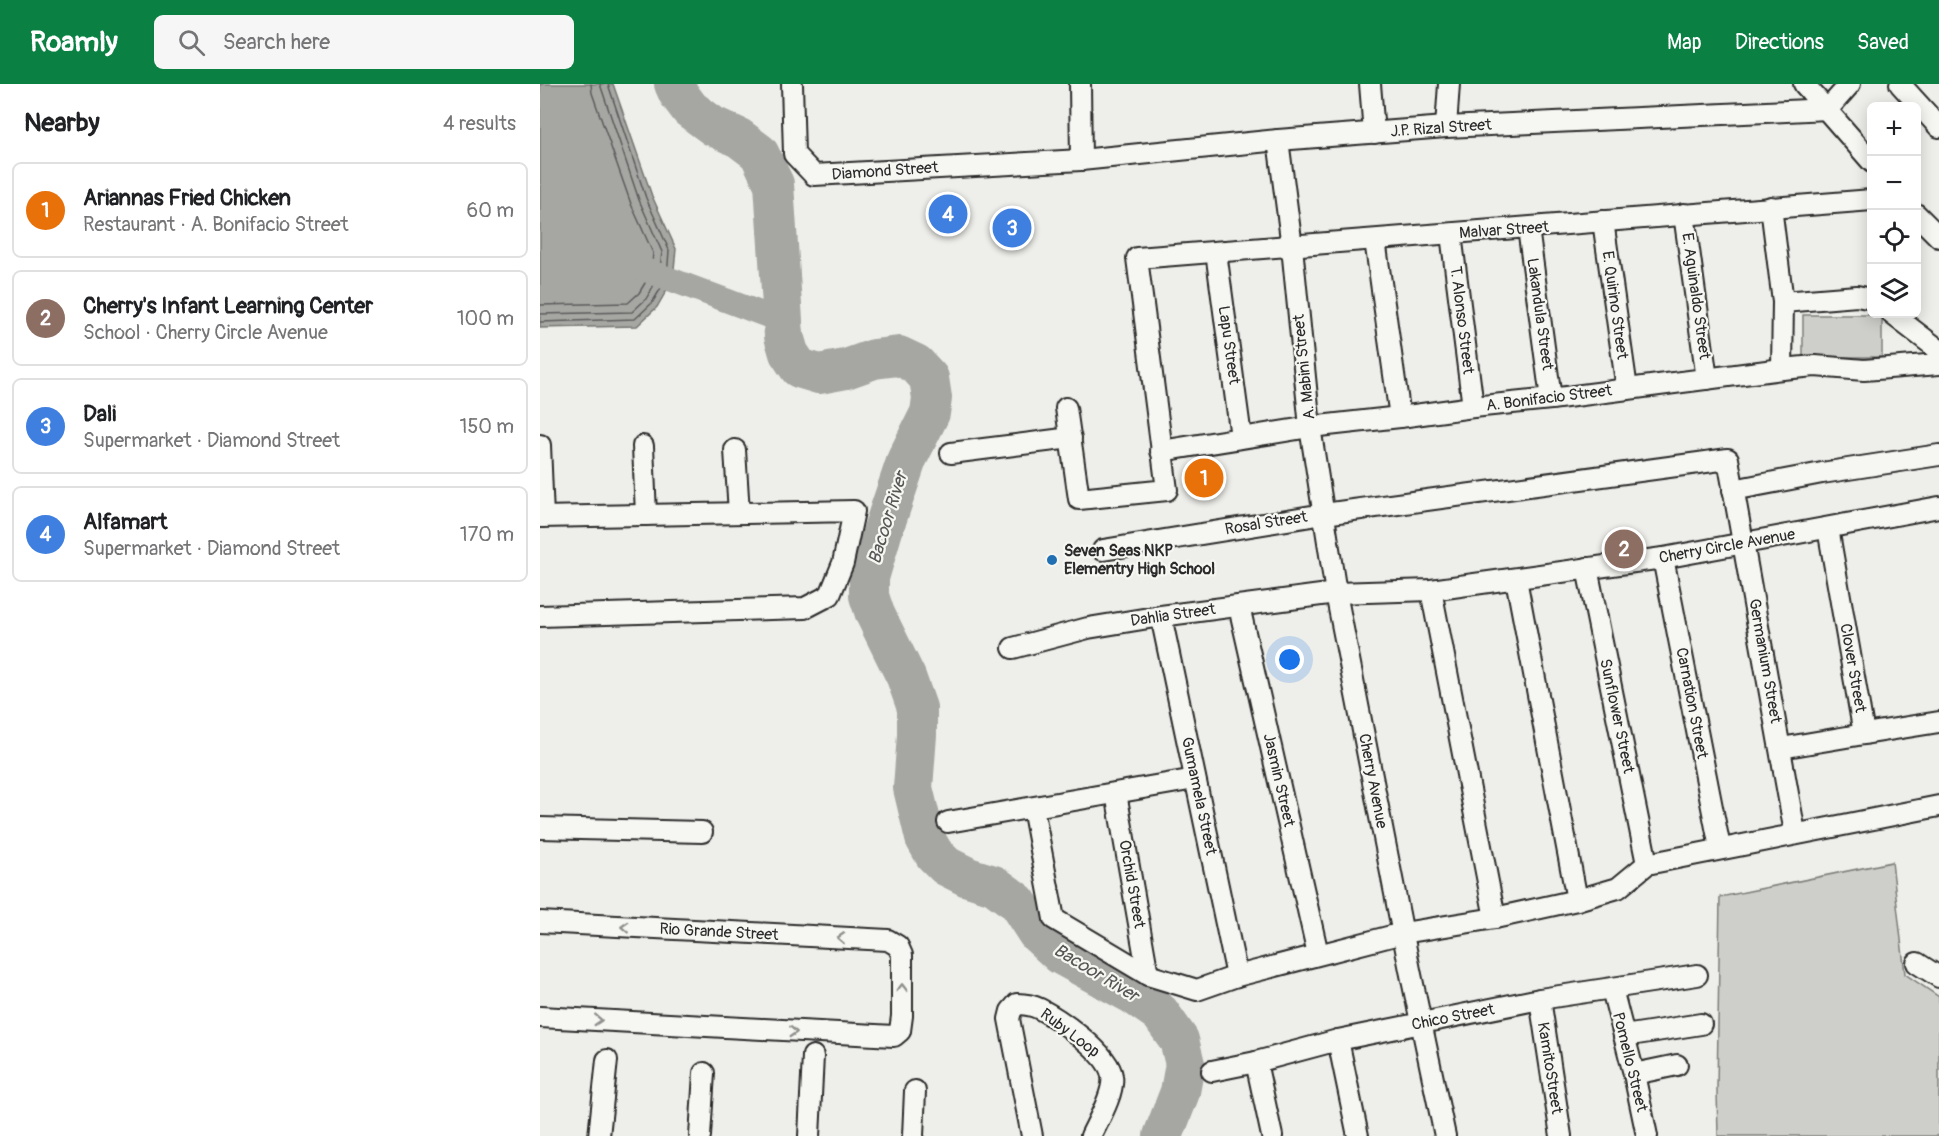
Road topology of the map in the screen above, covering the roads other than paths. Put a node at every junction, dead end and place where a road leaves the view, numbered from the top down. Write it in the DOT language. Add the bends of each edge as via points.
graph roads {
  1 [pos="792,84"];
  2 [pos="1080,84"];
  3 [pos="1370,84"];
  4 [pos="1449,84"];
  5 [pos="1804,84"];
  6 [pos="1850,84"];
  7 [pos="1900,84"];
  8 [pos="1828,109"];
  9 [pos="1446,127"];
  10 [pos="1939,128"];
  11 [pos="1374,133"];
  12 [pos="1278,140"];
  13 [pos="1867,156"];
  14 [pos="1055,160"];
  15 [pos="1081,160"];
  16 [pos="1867,200"];
  17 [pos="1771,207"];
  18 [pos="1684,214"];
  19 [pos="1921,218"];
  20 [pos="1603,221"];
  21 [pos="1528,228"];
  22 [pos="1451,234"];
  23 [pos="1939,237"];
  24 [pos="1375,240"];
  25 [pos="1292,247"];
  26 [pos="1216,252"];
  27 [pos="1867,298"];
  28 [pos="1783,302"];
  29 [pos="1897,318"];
  30 [pos="1939,350"];
  31 [pos="1939,364"];
  32 [pos="1782,369"];
  33 [pos="1707,379"];
  34 [pos="1627,389"];
  35 [pos="1551,399"];
  36 [pos="1473,407"];
  37 [pos="1066,408"];
  38 [pos="1400,417"];
  39 [pos="1310,427"];
  40 [pos="1241,437"];
  41 [pos="1071,438"];
  42 [pos="540,445"];
  43 [pos="643,446"];
  44 [pos="735,450"];
  45 [pos="1161,451"];
  46 [pos="951,453"];
  47 [pos="1939,455"];
  48 [pos="1733,490"];
  49 [pos="1939,507"];
  50 [pos="739,513"];
  51 [pos="1324,514"];
  52 [pos="646,515"];
  53 [pos="541,517"];
  54 [pos="1828,528"];
  55 [pos="1744,543"];
  56 [pos="1103,550"];
  57 [pos="1663,558"];
  58 [pos="1587,568"];
  59 [pos="1516,579"];
  60 [pos="1431,590"];
  61 [pos="1336,593"];
  62 [pos="1239,606"];
  63 [pos="540,616"];
  64 [pos="1161,616"];
  65 [pos="1013,648"];
  66 [pos="1939,722"];
  67 [pos="1864,734"];
  68 [pos="1781,748"];
  69 [pos="1196,779"];
  70 [pos="1116,793"];
  71 [pos="1939,806"];
  72 [pos="1033,808"];
  73 [pos="948,822"];
  74 [pos="540,828"];
  75 [pos="702,831"];
  76 [pos="1795,833"];
  77 [pos="1720,848"];
  78 [pos="1647,864"];
  79 [pos="1577,900"];
  80 [pos="1495,918"];
  81 [pos="540,922"];
  82 [pos="1403,933"];
  83 [pos="1318,954"];
  84 [pos="1917,963"];
  85 [pos="1148,975"];
  86 [pos="1697,975"];
  87 [pos="1237,976"];
  88 [pos="1939,977"];
  89 [pos="1612,989"];
  90 [pos="1540,999"];
  91 [pos="540,1017"];
  92 [pos="1422,1023"];
  93 [pos="1701,1024"];
  94 [pos="1624,1036"];
  95 [pos="1338,1040"];
  96 [pos="813,1056"];
  97 [pos="607,1060"];
  98 [pos="1256,1062"];
  99 [pos="1677,1065"];
  100 [pos="1212,1071"];
  101 [pos="704,1073"];
  102 [pos="1634,1074"];
  103 [pos="915,1091"];
  104 [pos="599,1136"];
  105 [pos="700,1136"];
  106 [pos="809,1136"];
  107 [pos="913,1136"];
  108 [pos="1032,1136"];
  109 [pos="1091,1136"];
  110 [pos="1272,1136"];
  111 [pos="1358,1136"];
  112 [pos="1445,1136"];
  113 [pos="1561,1136"];
  114 [pos="1647,1136"];
  1 -- 14 [label="street, Diamond Street" via="794,154 814,176"];
  2 -- 15 [label="street"];
  3 -- 11 [label="street"];
  4 -- 9 [label="street"];
  5 -- 8 [label="street"];
  6 -- 8 [label="street"];
  7 -- 10 [label="street"];
  8 -- 9 [label="street, J.P. Rizal Street"];
  8 -- 13 [label="street"];
  9 -- 11 [label="street, J.P. Rizal Street"];
  11 -- 12 [label="street, J.P. Rizal Street"];
  12 -- 15 [label="street, J.P. Rizal Street"];
  12 -- 25 [label="street, A. Mabini Street"];
  14 -- 15 [label="street, J.P. Rizal Street"];
  16 -- 17 [label="street, Malvar Street"];
  17 -- 18 [label="street, Malvar Street"];
  17 -- 28 [label="street"];
  18 -- 20 [label="street, Malvar Street"];
  18 -- 33 [label="street, E. Aguinaldo Street"];
  19 -- 23 [label="street"];
  20 -- 21 [label="street, Malvar Street"];
  20 -- 34 [label="street, E. Quirino Street"];
  21 -- 22 [label="street, Malvar Street"];
  21 -- 35 [label="street, Lakandula Street"];
  22 -- 24 [label="street, Malvar Street"];
  22 -- 36 [label="street, T. Alonso Street"];
  24 -- 25 [label="street, Malvar Street"];
  24 -- 38 [label="street"];
  25 -- 26 [label="street, Malvar Street"];
  25 -- 39 [label="street, A. Mabini Street"];
  26 -- 40 [label="street, Lapu Street"];
  26 -- 45 [label="street, Malvar Street" via="1137,258"];
  27 -- 28 [label="street"];
  28 -- 32 [label="street"];
  29 -- 30 [label="street"];
  31 -- 32 [label="street, A. Bonifacio Street" via="1864,370 1815,366"];
  32 -- 33 [label="street, A. Bonifacio Street"];
  33 -- 34 [label="street, A. Bonifacio Street"];
  34 -- 35 [label="street, A. Bonifacio Street"];
  35 -- 36 [label="street, A. Bonifacio Street"];
  36 -- 38 [label="street, A. Bonifacio Street"];
  37 -- 41 [label="street"];
  38 -- 39 [label="street, A. Bonifacio Street"];
  39 -- 40 [label="street, A. Bonifacio Street"];
  39 -- 51 [label="street, A. Mabini Street"];
  40 -- 45 [label="street, A. Bonifacio Street"];
  41 -- 45 [label="street" via="1079,499 1167,490"];
  41 -- 46 [label="street"];
  42 -- 53 [label="street"];
  43 -- 52 [label="street"];
  44 -- 50 [label="street"];
  47 -- 48 [label="street"];
  48 -- 51 [label="street, Rosal Street" via="1728,459"];
  48 -- 55 [label="street, Germanium Street"];
  49 -- 54 [label="street, Cherry Circle Avenue"];
  50 -- 52 [label="street"];
  50 -- 63 [label="street" via="854,511 843,562 830,595 805,608"];
  51 -- 56 [label="street, Rosal Street"];
  51 -- 61 [label="street, A. Mabini Street"];
  52 -- 53 [label="street"];
  54 -- 55 [label="street, Cherry Circle Avenue"];
  54 -- 67 [label="street, Clover Street"];
  55 -- 57 [label="street, Cherry Circle Avenue"];
  55 -- 68 [label="street, Germanium Street"];
  57 -- 58 [label="street, Cherry Circle Avenue"];
  57 -- 77 [label="street, Carnation Street"];
  58 -- 59 [label="street, Cherry Circle Avenue"];
  58 -- 78 [label="street, Sunflower Street"];
  59 -- 60 [label="street, Cherry Circle Avenue"];
  59 -- 79 [label="street"];
  60 -- 61 [label="street, Cherry Circle Avenue"];
  60 -- 80 [label="street"];
  61 -- 62 [label="street, Dahlia Street"];
  61 -- 82 [label="street, Cherry Avenue"];
  62 -- 64 [label="street, Dahlia Street"];
  62 -- 83 [label="street, Jasmin Street"];
  64 -- 65 [label="street, Dahlia Street" via="1088,628"];
  64 -- 69 [label="street, Gumamela Street"];
  66 -- 67 [label="street, Clover Street"];
  67 -- 68 [label="street"];
  68 -- 76 [label="street, Germanium Street"];
  69 -- 70 [label="street"];
  69 -- 87 [label="street, Gumamela Street"];
  70 -- 72 [label="street"];
  70 -- 85 [label="street, Orchid Street"];
  71 -- 76 [label="street"];
  72 -- 73 [label="street"];
  72 -- 85 [label="street" via="1054,919"];
  74 -- 75 [label="street"];
  76 -- 77 [label="street"];
  77 -- 78 [label="street"];
  78 -- 79 [label="street" via="1618,888"];
  79 -- 80 [label="street"];
  80 -- 82 [label="street"];
  91 -- 81 [label="street, Rio Grande Street, one-way" via="894,1036 900,1031 902,1016 902,955 898,946 888,940"];
  82 -- 83 [label="street"];
  82 -- 92 [label="street, Cherry Avenue"];
  83 -- 87 [label="street"];
  84 -- 88 [label="street"];
  85 -- 87 [label="street" via="1197,990"];
  86 -- 89 [label="street, Chico Street"];
  89 -- 90 [label="street, Chico Street"];
  89 -- 94 [label="street, Pomello Street"];
  90 -- 92 [label="street, Chico Street"];
  90 -- 113 [label="street, KamitoStreet"];
  92 -- 95 [label="street, Chico Street"];
  92 -- 112 [label="street, Cherry Avenue"];
  93 -- 94 [label="street"];
  94 -- 102 [label="street, Pomello Street"];
  95 -- 98 [label="street, Chico Street"];
  95 -- 111 [label="street"];
  96 -- 106 [label="street"];
  97 -- 104 [label="street"];
  98 -- 100 [label="street, Chico Street"];
  98 -- 110 [label="street"];
  99 -- 102 [label="street"];
  101 -- 105 [label="street"];
  102 -- 114 [label="street, Pomello Street"];
  103 -- 107 [label="street"];
  108 -- 109 [label="street, Ruby Loop" via="1009,1019 1017,1004 1039,1008 1095,1047 1108,1063 1113,1077 1110,1093"];
}
